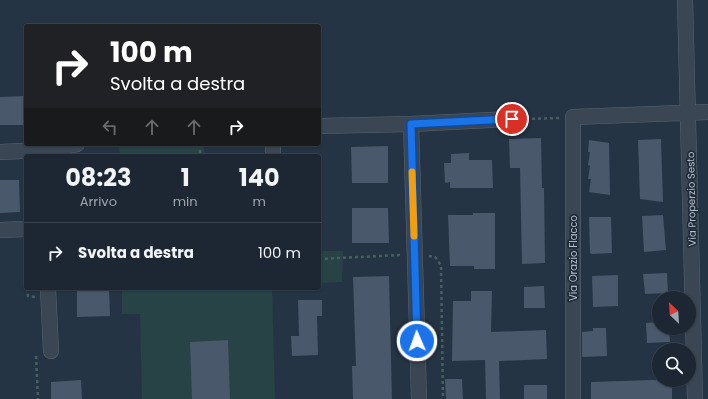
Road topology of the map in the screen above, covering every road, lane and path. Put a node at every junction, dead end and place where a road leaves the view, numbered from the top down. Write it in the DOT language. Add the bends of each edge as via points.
graph roads {
  1 [pos="685,0"];
  2 [pos="708,112"];
  3 [pos="689,113"];
  4 [pos="573,117"];
  5 [pos="512,119"];
  6 [pos="411,124"];
  7 [pos="321,126"];
  8 [pos="69,146"];
  9 [pos="0,152"];
  10 [pos="43,153"];
  11 [pos="24,229"];
  12 [pos="0,230"];
  13 [pos="415,255"];
  14 [pos="321,259"];
  15 [pos="48,290"];
  16 [pos="51,351"];
  17 [pos="419,399"];
  18 [pos="443,399"];
  19 [pos="573,399"];
  20 [pos="695,399"];
  1 -- 3 [label="street, Via Properzio Sesto"];
  2 -- 3 [label="street"];
  3 -- 4 [label="street"];
  3 -- 20 [label="street, Via Properzio Sesto"];
  4 -- 5 [label="path"];
  4 -- 19 [label="street, Via Orazio Flacco"];
  5 -- 6 [label="street"];
  6 -- 7 [label="street"];
  6 -- 13 [label="street"];
  8 -- 10 [label="street"];
  9 -- 10 [label="street"];
  11 -- 12 [label="street"];
  13 -- 14 [label="path"];
  13 -- 17 [label="street"];
  13 -- 18 [label="path" via="435,257 441,265"];
  15 -- 16 [label="street"];
}
